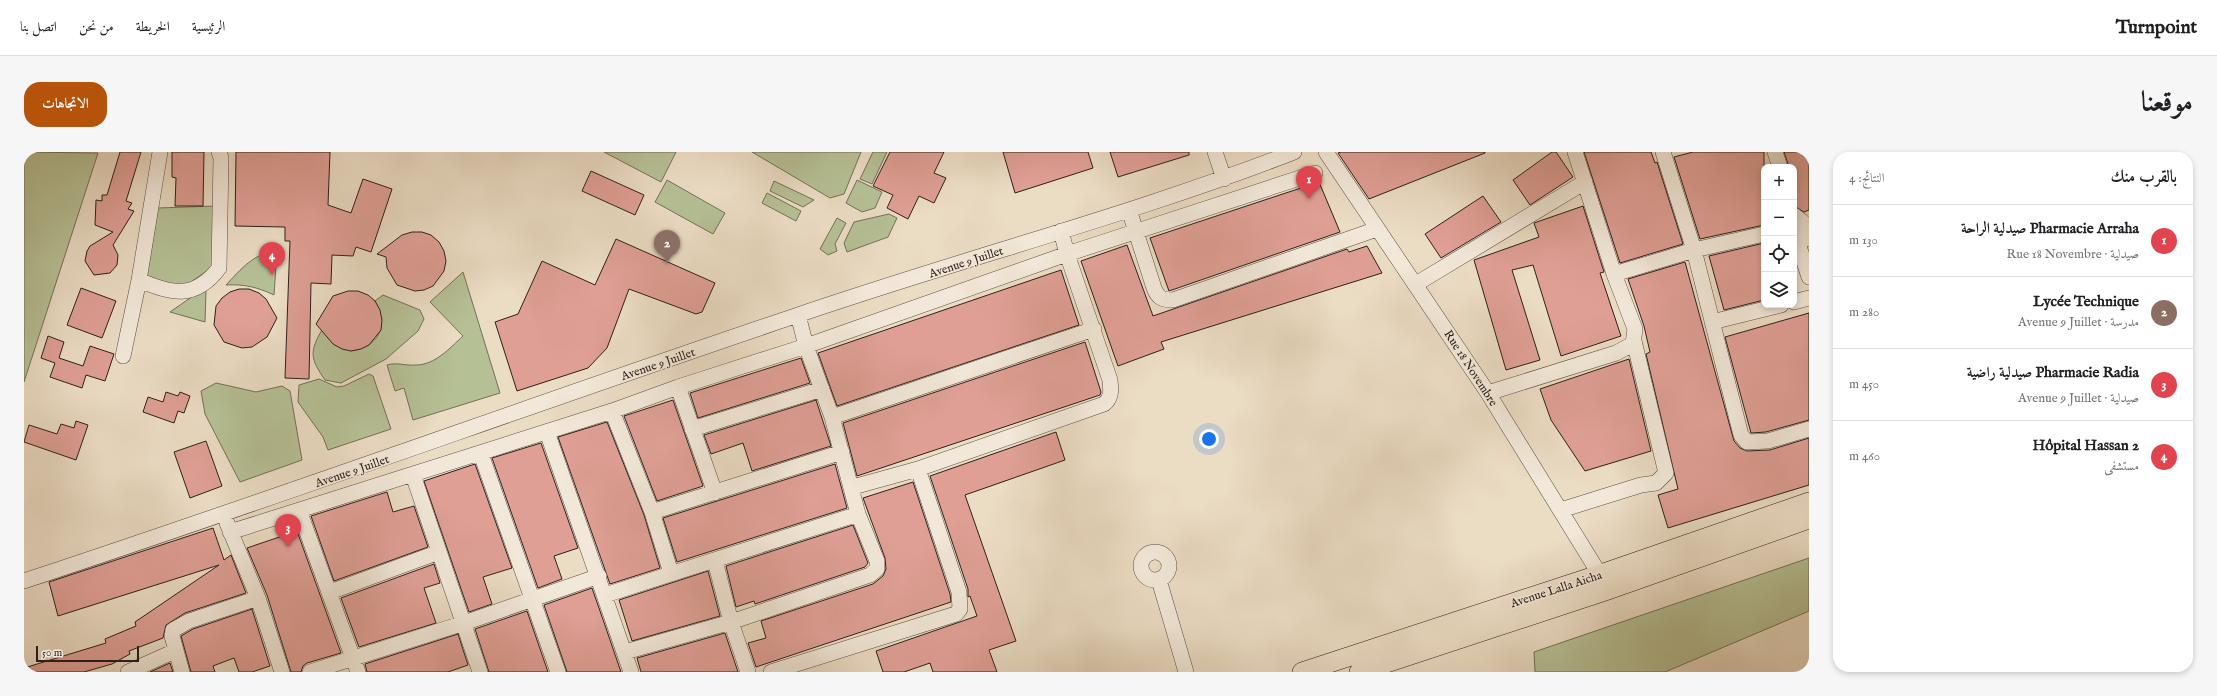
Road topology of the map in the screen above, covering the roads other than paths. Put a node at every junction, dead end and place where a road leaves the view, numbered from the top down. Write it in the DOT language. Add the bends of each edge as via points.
graph roads {
  1 [pos="160,152"];
  2 [pos="219,152"];
  3 [pos="1215,152"];
  4 [pos="1294,152"];
  5 [pos="1326,152"];
  6 [pos="1575,152"];
  7 [pos="1663,152"];
  8 [pos="1775,152"];
  9 [pos="1779,164"];
  10 [pos="1315,173"];
  11 [pos="1224,179"];
  12 [pos="1585,182"];
  13 [pos="1130,210"];
  14 [pos="1799,224"];
  15 [pos="1377,228"];
  16 [pos="1061,232"];
  17 [pos="1136,232"];
  18 [pos="1761,235"];
  19 [pos="1809,239"];
  20 [pos="1694,250"];
  21 [pos="1067,254"];
  22 [pos="1614,274"];
  23 [pos="1809,277"];
  24 [pos="139,280"];
  25 [pos="1416,284"];
  26 [pos="1809,298"];
  27 [pos="1797,301"];
  28 [pos="1769,308"];
  29 [pos="798,314"];
  30 [pos="1712,322"];
  31 [pos="1094,329"];
  32 [pos="1634,341"];
  33 [pos="806,346"];
  34 [pos="123,356"];
  35 [pos="678,387"];
  36 [pos="822,389"];
  37 [pos="1488,394"];
  38 [pos="612,411"];
  39 [pos="832,417"];
  40 [pos="1809,429"];
  41 [pos="692,430"];
  42 [pos="547,432"];
  43 [pos="842,452"];
  44 [pos="481,454"];
  45 [pos="918,468"];
  46 [pos="413,475"];
  47 [pos="853,488"];
  48 [pos="716,492"];
  49 [pos="1809,502"];
  50 [pos="299,510"];
  51 [pos="1560,510"];
  52 [pos="652,512"];
  53 [pos="858,514"];
  54 [pos="224,516"];
  55 [pos="1809,519"];
  56 [pos="230,532"];
  57 [pos="439,552"];
  58 [pos="715,561"];
  59 [pos="671,573"];
  60 [pos="599,576"];
  61 [pos="1159,580"];
  62 [pos="24,582"];
  63 [pos="1604,582"];
  64 [pos="330,592"];
  65 [pos="605,595"];
  66 [pos="258,598"];
  67 [pos="533,600"];
  68 [pos="731,622"];
  69 [pos="464,623"];
  70 [pos="175,652"];
  71 [pos="625,652"];
  72 [pos="355,665"];
  73 [pos="279,671"];
  74 [pos="128,672"];
  75 [pos="182,672"];
  76 [pos="310,672"];
  77 [pos="480,672"];
  78 [pos="558,672"];
  79 [pos="631,672"];
  80 [pos="748,672"];
  81 [pos="771,672"];
  82 [pos="1186,672"];
  83 [pos="1302,672"];
  84 [pos="1359,672"];
  1 -- 24 [label="street"];
  2 -- 24 [label="street" via="219,268 199,286 183,292 169,292"];
  3 -- 11 [label="street"];
  4 -- 11 [label="street, Avenue 9 Juillet"];
  5 -- 15 [label="street, Rue 18 Novembre"];
  6 -- 12 [label="street"];
  7 -- 20 [label="street"];
  8 -- 9 [label="street"];
  10 -- 17 [label="street"];
  11 -- 13 [label="street, Avenue 9 Juillet"];
  12 -- 22 [label="street"];
  12 -- 25 [label="street"];
  13 -- 16 [label="street, Avenue 9 Juillet"];
  13 -- 17 [label="street"];
  14 -- 19 [label="street"];
  14 -- 23 [label="street"];
  15 -- 17 [label="street" via="1173,300 1157,296"];
  15 -- 25 [label="street, Rue 18 Novembre"];
  16 -- 21 [label="street"];
  16 -- 29 [label="street, Avenue 9 Juillet"];
  17 -- 21 [label="street"];
  18 -- 20 [label="street"];
  20 -- 22 [label="street"];
  20 -- 30 [label="street"];
  21 -- 31 [label="street"];
  21 -- 33 [label="street"];
  22 -- 32 [label="street" via="1635,329"];
  24 -- 34 [label="street"];
  25 -- 37 [label="street, Rue 18 Novembre"];
  26 -- 27 [label="street"];
  28 -- 30 [label="street"];
  29 -- 33 [label="street"];
  29 -- 54 [label="street, Avenue 9 Juillet"];
  30 -- 40 [label="street" via="1744,440 1758,443"];
  31 -- 39 [label="street"];
  31 -- 45 [label="street" via="1110,380 1111,392 1109,400 1104,404"];
  32 -- 37 [label="street" via="1616,353"];
  32 -- 51 [label="street" via="1666,473 1656,483"];
  33 -- 35 [label="street"];
  33 -- 36 [label="street"];
  35 -- 38 [label="street"];
  35 -- 41 [label="street"];
  36 -- 39 [label="street"];
  36 -- 41 [label="street"];
  37 -- 51 [label="street, Rue 18 Novembre"];
  38 -- 42 [label="street"];
  38 -- 52 [label="street"];
  39 -- 43 [label="street"];
  41 -- 48 [label="street"];
  42 -- 44 [label="street"];
  42 -- 60 [label="street"];
  43 -- 47 [label="street"];
  43 -- 48 [label="street"];
  44 -- 46 [label="street"];
  44 -- 67 [label="street"];
  45 -- 47 [label="street"];
  45 -- 81 [label="street" via="959,592 960,609 956,614"];
  46 -- 50 [label="street"];
  46 -- 57 [label="street"];
  47 -- 53 [label="street"];
  48 -- 52 [label="street"];
  49 -- 63 [label="main road, Avenue Lalla Aicha"];
  50 -- 56 [label="street"];
  50 -- 64 [label="street"];
  51 -- 63 [label="street, Rue 18 Novembre"];
  52 -- 59 [label="street"];
  53 -- 58 [label="street"];
  53 -- 68 [label="street" via="877,561 877,570"];
  54 -- 56 [label="street"];
  54 -- 62 [label="street, Avenue 9 Juillet"];
  55 -- 63 [label="main road, Avenue Lalla Aicha"];
  56 -- 66 [label="street"];
  57 -- 64 [label="street"];
  57 -- 69 [label="street"];
  58 -- 59 [label="street"];
  58 -- 68 [label="street"];
  59 -- 65 [label="street"];
  60 -- 65 [label="street"];
  60 -- 67 [label="street"];
  61 -- 82 [label="street"];
  63 -- 83 [label="main road, Avenue Lalla Aicha"];
  63 -- 84 [label="main road, Avenue Lalla Aicha"];
  64 -- 72 [label="street"];
  65 -- 71 [label="street"];
  66 -- 70 [label="street" via="176,627 172,632"];
  66 -- 73 [label="street"];
  67 -- 69 [label="street"];
  67 -- 78 [label="street"];
  68 -- 71 [label="street"];
  68 -- 80 [label="street"];
  69 -- 72 [label="street"];
  69 -- 77 [label="street"];
  70 -- 74 [label="street"];
  70 -- 75 [label="street"];
  71 -- 79 [label="street"];
  72 -- 76 [label="street"];
}
